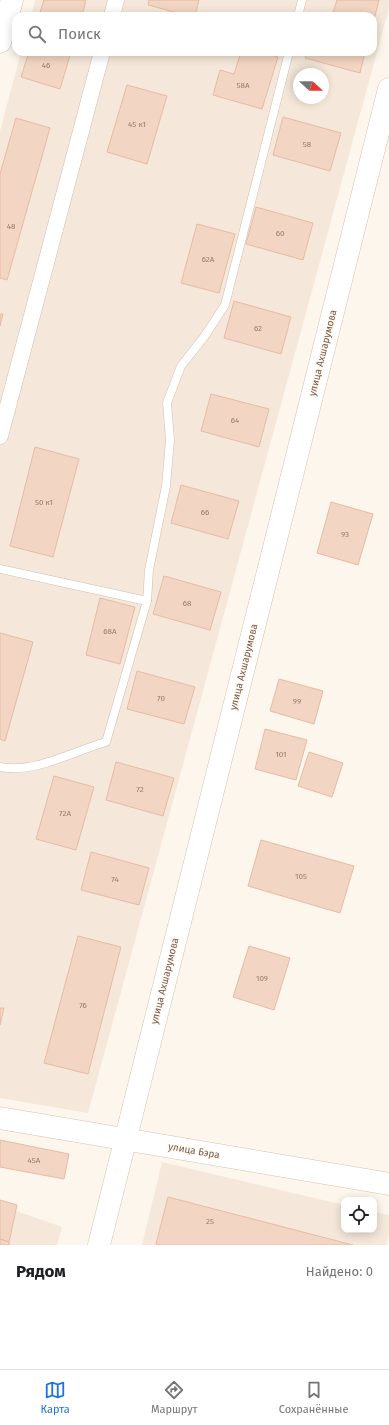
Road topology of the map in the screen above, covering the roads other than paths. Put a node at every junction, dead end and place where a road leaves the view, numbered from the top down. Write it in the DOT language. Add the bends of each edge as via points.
graph roads {
  1 [pos="12,0"];
  2 [pos="116,0"];
  3 [pos="302,0"];
  4 [pos="113,12"];
  5 [pos="299,12"];
  6 [pos="0,42"];
  7 [pos="101,56"];
  8 [pos="288,56"];
  9 [pos="389,89"];
  10 [pos="0,436"];
  11 [pos="0,569"];
  12 [pos="147,601"];
  13 [pos="0,768"];
  14 [pos="0,1118"];
  15 [pos="125,1139"];
  16 [pos="389,1184"];
  17 [pos="99,1245"];
  1 -- 6 [label="street"];
  2 -- 4 [label="street"];
  3 -- 5 [label="lane"];
  7 -- 10 [label="street"];
  8 -- 12 [label="lane" via="225,305 181,366 167,403 170,440 166,486 149,570"];
  9 -- 15 [label="street, улица Ахшарумова"];
  11 -- 12 [label="lane"];
  12 -- 13 [label="lane" via="106,742 44,764"];
  14 -- 15 [label="street, улица Бэра"];
  15 -- 16 [label="street, улица Бэра"];
  15 -- 17 [label="street, улица Ахшарумова"];
}
